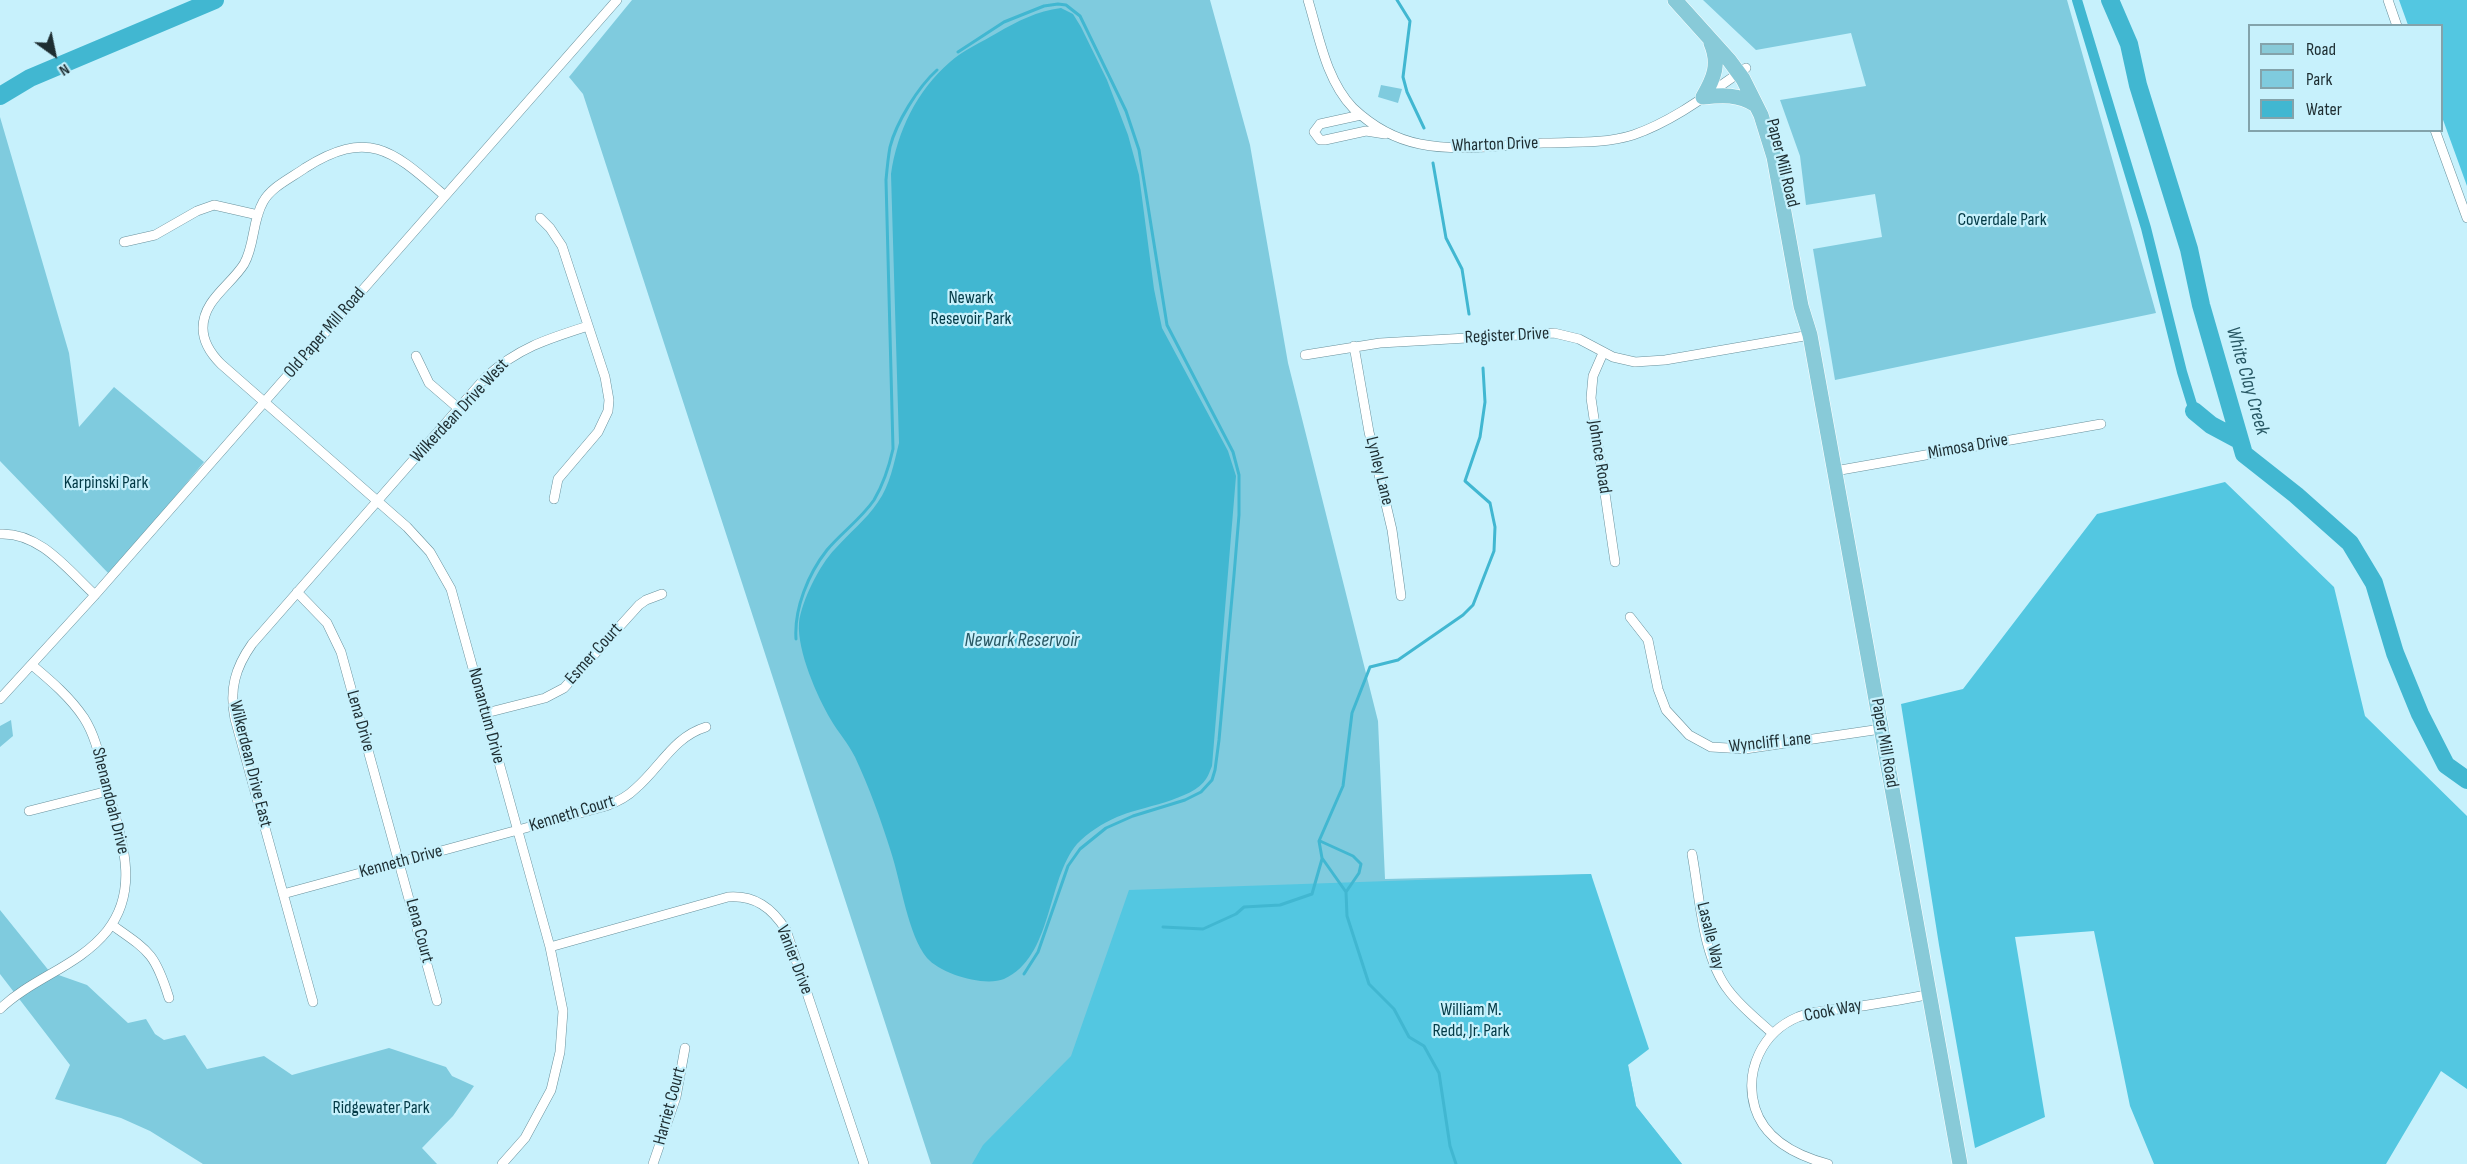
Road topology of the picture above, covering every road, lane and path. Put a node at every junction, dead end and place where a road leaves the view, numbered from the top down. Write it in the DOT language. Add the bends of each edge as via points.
graph roads {
  1 [pos="617,0"];
  2 [pos="1308,0"];
  3 [pos="1675,0"];
  4 [pos="1680,0"];
  5 [pos="2388,0"];
  6 [pos="2396,24"];
  7 [pos="1708,34"];
  8 [pos="1742,70"];
  9 [pos="1703,97"];
  10 [pos="1756,105"];
  11 [pos="1361,115"];
  12 [pos="2436,132"];
  13 [pos="1391,135"];
  14 [pos="445,196"];
  15 [pos="258,215"];
  16 [pos="540,218"];
  17 [pos="2467,218"];
  18 [pos="124,242"];
  19 [pos="588,326"];
  20 [pos="1809,329"];
  21 [pos="1354,346"];
  22 [pos="1603,354"];
  23 [pos="1305,355"];
  24 [pos="416,356"];
  25 [pos="264,402"];
  26 [pos="458,408"];
  27 [pos="2101,424"];
  28 [pos="1835,471"];
  29 [pos="554,499"];
  30 [pos="377,501"];
  31 [pos="0,534"];
  32 [pos="1615,561"];
  33 [pos="297,592"];
  34 [pos="662,594"];
  35 [pos="95,595"];
  36 [pos="1401,596"];
  37 [pos="1630,617"];
  38 [pos="32,665"];
  39 [pos="0,699"];
  40 [pos="486,713"];
  41 [pos="706,727"];
  42 [pos="1881,729"];
  43 [pos="108,791"];
  44 [pos="29,811"];
  45 [pos="518,830"];
  46 [pos="1692,854"];
  47 [pos="400,862"];
  48 [pos="283,894"];
  49 [pos="112,925"];
  50 [pos="550,947"];
  51 [pos="1930,994"];
  52 [pos="169,998"];
  53 [pos="437,1001"];
  54 [pos="313,1002"];
  55 [pos="0,1009"];
  56 [pos="1772,1033"];
  57 [pos="685,1048"];
  58 [pos="502,1164"];
  59 [pos="652,1164"];
  60 [pos="864,1164"];
  61 [pos="1828,1164"];
  62 [pos="1960,1164"];
  1 -- 14 [label="street, Old Paper Mill Road"];
  2 -- 11 [label="street, Wharton Drive" via="1332,77"];
  3 -- 7 [label="main road, Paper Mill Road"];
  4 -- 8 [label="main road, Paper Mill Road" via="1715,28"];
  5 -- 6 [label="street"];
  7 -- 8 [label="main road, Paper Mill Road"];
  7 -- 9 [label="main road" via="1717,68"];
  8 -- 9 [label="street, Wharton Drive"];
  8 -- 10 [label="main road, Paper Mill Road"];
  8 -- 20 [label="main road, Paper Mill Road" via="1770,112 1783,154 1810,303"];
  9 -- 10 [label="main road" via="1729,94"];
  9 -- 13 [label="street, Wharton Drive" via="1631,136 1591,141 1446,148"];
  10 -- 20 [label="main road, Paper Mill Road" via="1774,157 1801,306"];
  11 -- 13 [label="street, Wharton Drive"];
  11 -- 13 [label="street" via="1320,124 1314,132 1316,137 1325,140 1366,131"];
  12 -- 17 [label="street"];
  14 -- 15 [label="street" via="397,156 376,148 353,148 330,154 278,186 263,202"];
  14 -- 25 [label="street, Old Paper Mill Road"];
  15 -- 18 [label="street" via="214,205 155,235"];
  15 -- 25 [label="street, Nonantum Drive" via="244,264 214,299 204,316 203,328 209,349 221,364"];
  16 -- 19 [label="street" via="562,246"];
  19 -- 26 [label="street, Wilkerdean Drive West" via="514,354"];
  19 -- 29 [label="street" via="608,390 608,411 597,432 558,479"];
  20 -- 22 [label="street, Register Drive" via="1656,360 1635,362"];
  20 -- 28 [label="main road, Paper Mill Road"];
  21 -- 22 [label="street, Register Drive" via="1554,333 1579,339"];
  21 -- 23 [label="street, Register Drive"];
  21 -- 36 [label="street, Lynley Lane" via="1392,530"];
  22 -- 32 [label="street, Johnce Road" via="1593,376 1591,398"];
  24 -- 26 [label="street" via="429,383"];
  25 -- 30 [label="street, Nonantum Drive"];
  25 -- 35 [label="street, Old Paper Mill Road"];
  26 -- 30 [label="street, Wilkerdean Drive West"];
  27 -- 28 [label="street, Mimosa Drive"];
  28 -- 42 [label="main road, Paper Mill Road"];
  30 -- 33 [label="street, Wilkerdean Drive East"];
  30 -- 40 [label="street, Nonantum Drive" via="419,540 445,576"];
  31 -- 35 [label="street" via="19,535 37,542"];
  33 -- 47 [label="street, Lena Drive" via="317,611 338,642"];
  33 -- 48 [label="street, Wilkerdean Drive East" via="244,656 232,692 234,719"];
  34 -- 40 [label="street, Esmer Court" via="639,606 564,688 545,698"];
  35 -- 38 [label="street, Old Paper Mill Road"];
  37 -- 42 [label="street, Wyncliff Lane" via="1648,640 1666,710 1689,735 1711,747 1745,749"];
  38 -- 39 [label="street, Old Paper Mill Road"];
  38 -- 43 [label="street, Shenandoah Drive" via="87,722"];
  40 -- 45 [label="street, Nonantum Drive"];
  41 -- 45 [label="street, Kenneth Court" via="680,740 637,788 619,801"];
  42 -- 51 [label="main road, Paper Mill Road"];
  43 -- 44 [label="street"];
  43 -- 49 [label="street, Shenandoah Drive" via="124,845 127,874 123,902"];
  45 -- 47 [label="street, Kenneth Drive"];
  45 -- 50 [label="street, Nonantum Drive"];
  46 -- 56 [label="street, Lasalle Way" via="1716,970 1730,992"];
  47 -- 48 [label="street, Kenneth Drive"];
  47 -- 53 [label="street, Lena Court"];
  48 -- 54 [label="street, Wilkerdean Drive East"];
  49 -- 52 [label="street" via="153,957"];
  49 -- 55 [label="street, Shenandoah Drive" via="86,952 25,988"];
  50 -- 58 [label="street, Nonantum Drive" via="563,1011 556,1071 535,1123"];
  50 -- 60 [label="street, Vanier Drive" via="728,897 748,898 766,906 786,930"];
  51 -- 56 [label="street, Cook Way" via="1814,1013 1798,1017"];
  51 -- 62 [label="main road, Paper Mill Road"];
  56 -- 61 [label="street, Cook Way" via="1753,1070 1756,1110 1779,1142"];
  57 -- 59 [label="street, Harriet Court" via="676,1097"];
}
